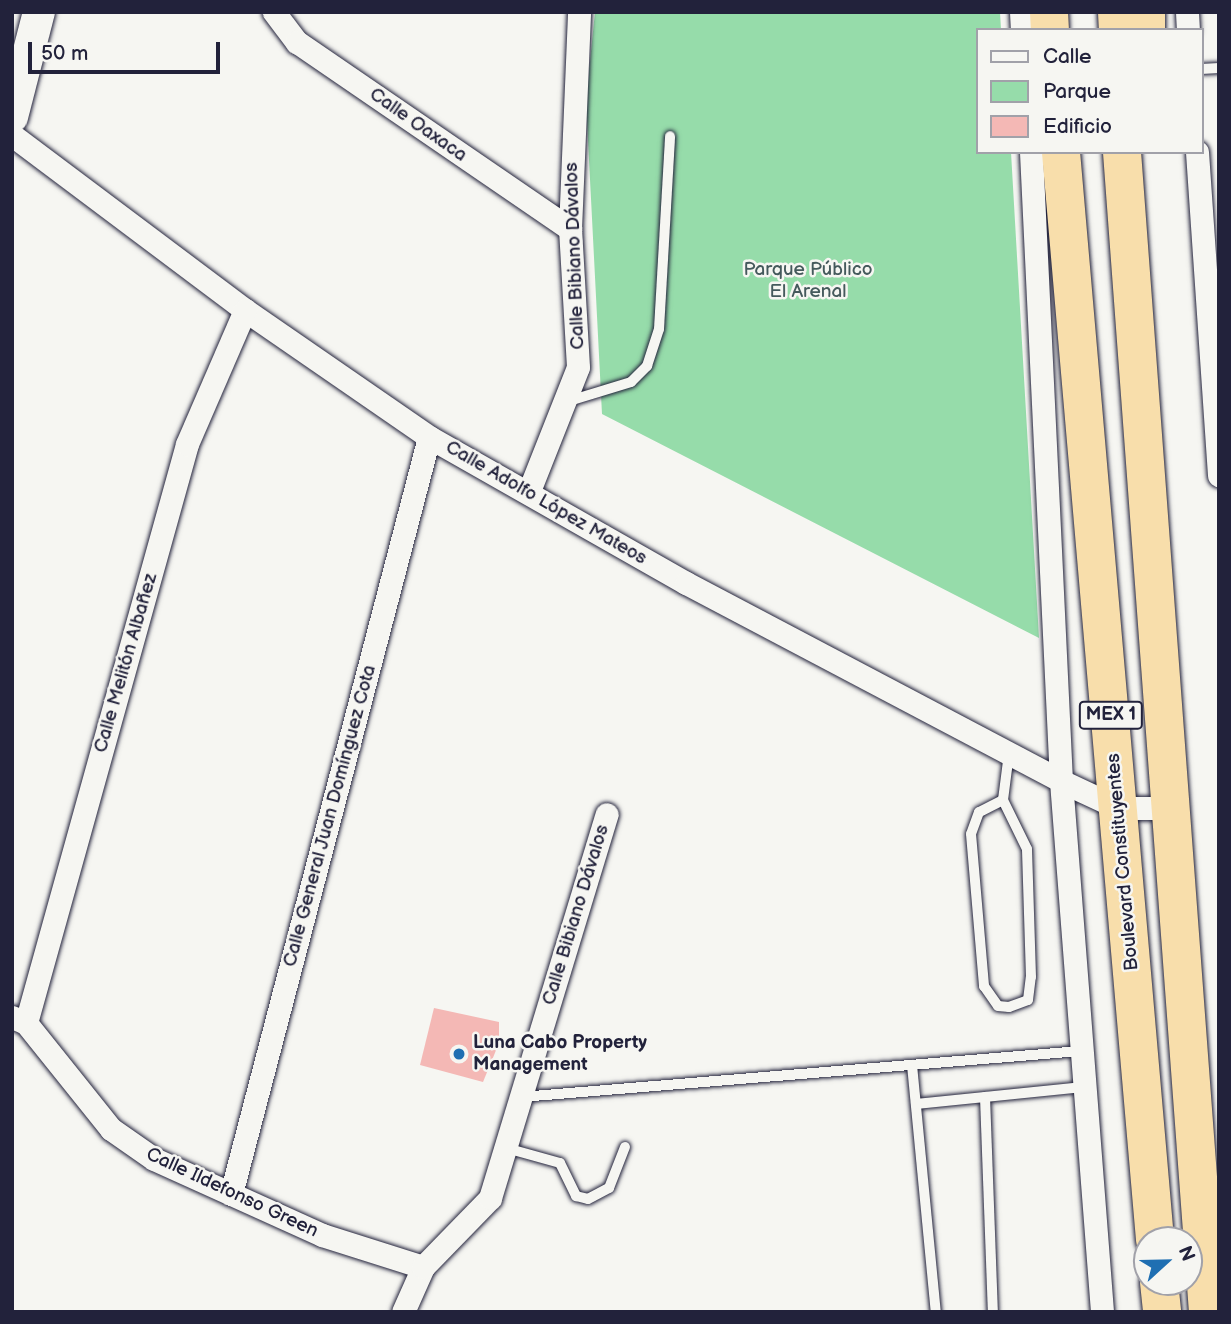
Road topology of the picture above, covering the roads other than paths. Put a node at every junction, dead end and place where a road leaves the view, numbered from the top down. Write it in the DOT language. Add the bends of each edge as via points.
graph roads {
  1 [pos="38,12"];
  2 [pos="274,12"];
  3 [pos="579,12"];
  4 [pos="15,97"];
  5 [pos="12,135"];
  6 [pos="670,136"];
  7 [pos="1031,154"];
  8 [pos="1062,154"];
  9 [pos="1122,154"];
  10 [pos="1146,154"];
  11 [pos="1197,154"];
  12 [pos="570,229"];
  13 [pos="245,310"];
  14 [pos="569,401"];
  15 [pos="429,437"];
  16 [pos="1219,475"];
  17 [pos="529,491"];
  18 [pos="1147,544"];
  19 [pos="1009,753"];
  20 [pos="1061,781"];
  21 [pos="1003,800"];
  22 [pos="1119,808"];
  23 [pos="1167,808"];
  24 [pos="607,814"];
  25 [pos="19,1020"];
  26 [pos="1080,1051"];
  27 [pos="912,1065"];
  28 [pos="1083,1087"];
  29 [pos="521,1097"];
  30 [pos="985,1097"];
  31 [pos="916,1104"];
  32 [pos="625,1146"];
  33 [pos="506,1148"];
  34 [pos="231,1195"];
  35 [pos="1155,1226"];
  36 [pos="423,1267"];
  37 [pos="403,1312"];
  38 [pos="936,1312"];
  39 [pos="993,1312"];
  40 [pos="1102,1312"];
  41 [pos="1208,1312"];
  1 -- 4 [label="street"];
  2 -- 12 [label="street, Calle Oaxaca" via="297,42"];
  3 -- 12 [label="street, Calle Bibiano Dávalos"];
  5 -- 13 [label="street, Calle Adolfo López Mateos"];
  6 -- 14 [label="lane" via="659,329 647,366 631,382"];
  7 -- 20 [label="street"];
  8 -- 22 [label="highway, Boulevard Constituyentes / MEX 1"];
  9 -- 18 [label="highway"];
  10 -- 18 [label="highway"];
  11 -- 16 [label="street"];
  12 -- 14 [label="street, Calle Bibiano Dávalos" via="580,331"];
  13 -- 15 [label="street, Calle Adolfo López Mateos"];
  13 -- 25 [label="street, Calle Melitón Albañez" via="187,444"];
  14 -- 17 [label="street, Calle Bibiano Dávalos"];
  15 -- 17 [label="street, Calle Adolfo López Mateos"];
  15 -- 34 [label="street, Calle General Juan Domínguez Cota"];
  17 -- 19 [label="street, Calle Adolfo López Mateos" via="686,583"];
  18 -- 23 [label="highway, MEX 1"];
  19 -- 20 [label="street, Calle Adolfo López Mateos"];
  19 -- 21 [label="lane"];
  20 -- 22 [label="street, Calle Adolfo López Mateos"];
  20 -- 26 [label="street"];
  21 -- 21 [label="lane" via="1028,862 1030,991 1028,1000 1009,1007 998,1006 984,986 971,834 979,812"];
  22 -- 23 [label="street"];
  22 -- 35 [label="highway, Boulevard Constituyentes / MEX 1"];
  23 -- 41 [label="highway, MEX 1"];
  24 -- 29 [label="street, Calle Bibiano Dávalos"];
  25 -- 34 [label="street, Calle Ildefonso Green" via="111,1129 154,1159"];
  26 -- 27 [label="lane"];
  26 -- 28 [label="street"];
  27 -- 29 [label="lane"];
  27 -- 31 [label="lane"];
  28 -- 30 [label="lane"];
  28 -- 40 [label="street"];
  29 -- 33 [label="street, Calle Bibiano Dávalos"];
  30 -- 31 [label="lane"];
  30 -- 39 [label="lane"];
  31 -- 38 [label="lane"];
  32 -- 33 [label="lane" via="609,1188 588,1199 576,1196 559,1163"];
  33 -- 36 [label="street, Calle Bibiano Dávalos" via="480,1215"];
  34 -- 36 [label="street, Calle Ildefonso Green" via="322,1236"];
  36 -- 37 [label="street, Calle Bibiano Dávalos"];
}
